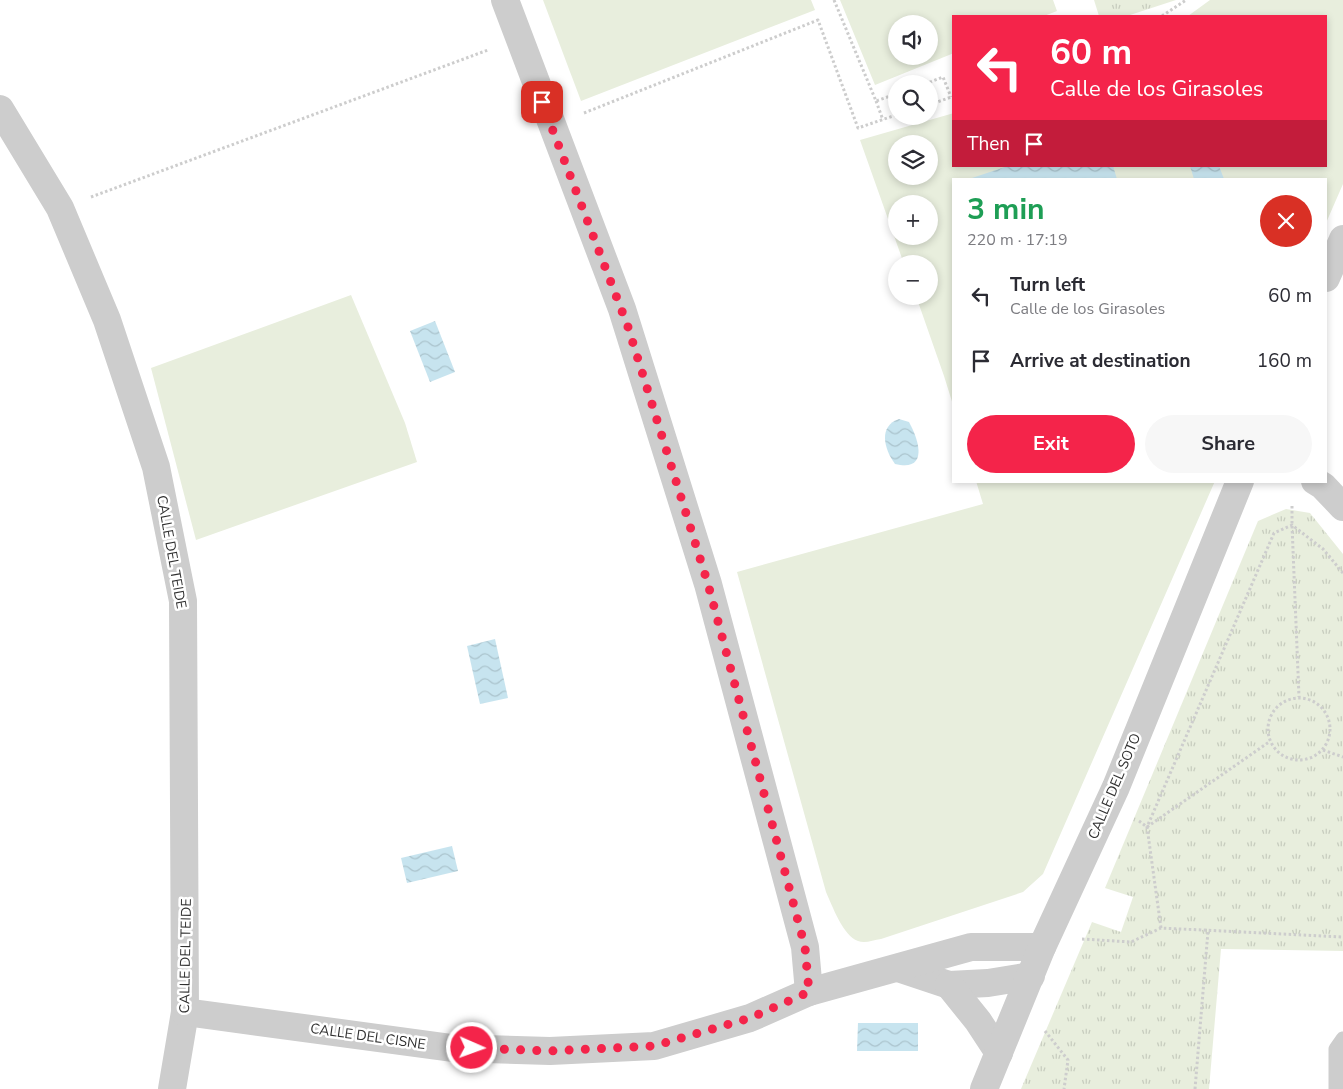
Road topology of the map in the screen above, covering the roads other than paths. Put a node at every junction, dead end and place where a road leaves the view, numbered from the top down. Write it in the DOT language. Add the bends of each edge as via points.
graph roads {
  1 [pos="505,0"];
  2 [pos="0,109"];
  3 [pos="1343,239"];
  4 [pos="1327,276"];
  5 [pos="1239,483"];
  6 [pos="1318,483"];
  7 [pos="1343,507"];
  8 [pos="1042,947"];
  9 [pos="898,968"];
  10 [pos="1031,976"];
  11 [pos="949,985"];
  12 [pos="809,992"];
  13 [pos="185,1012"];
  14 [pos="1343,1039"];
  15 [pos="999,1053"];
  16 [pos="172,1089"];
  17 [pos="984,1089"];
  18 [pos="1336,1089"];
  1 -- 12 [label="street" via="622,309 705,575 805,947"];
  2 -- 13 [label="street, CALLE DEL TEIDE" via="60,208 108,320 156,467 183,601"];
  3 -- 4 [label="street"];
  5 -- 8 [label="street, CALLE DEL SOTO" via="1116,786"];
  6 -- 7 [label="street"];
  8 -- 9 [label="street, CALLE DEL CISNE" via="971,947"];
  8 -- 10 [label="street, CALLE DEL SOTO"];
  9 -- 11 [label="street"];
  9 -- 12 [label="street, CALLE DEL CISNE"];
  10 -- 11 [label="street"];
  10 -- 15 [label="street, CALLE DEL SOTO"];
  11 -- 15 [label="street"];
  12 -- 13 [label="street, CALLE DEL CISNE" via="750,1018 654,1046 550,1051 452,1048"];
  13 -- 16 [label="street, CALLE DEL TEIDE"];
  14 -- 18 [label="lane" via="1336,1049"];
  15 -- 17 [label="street, CALLE DEL SOTO"];
}
